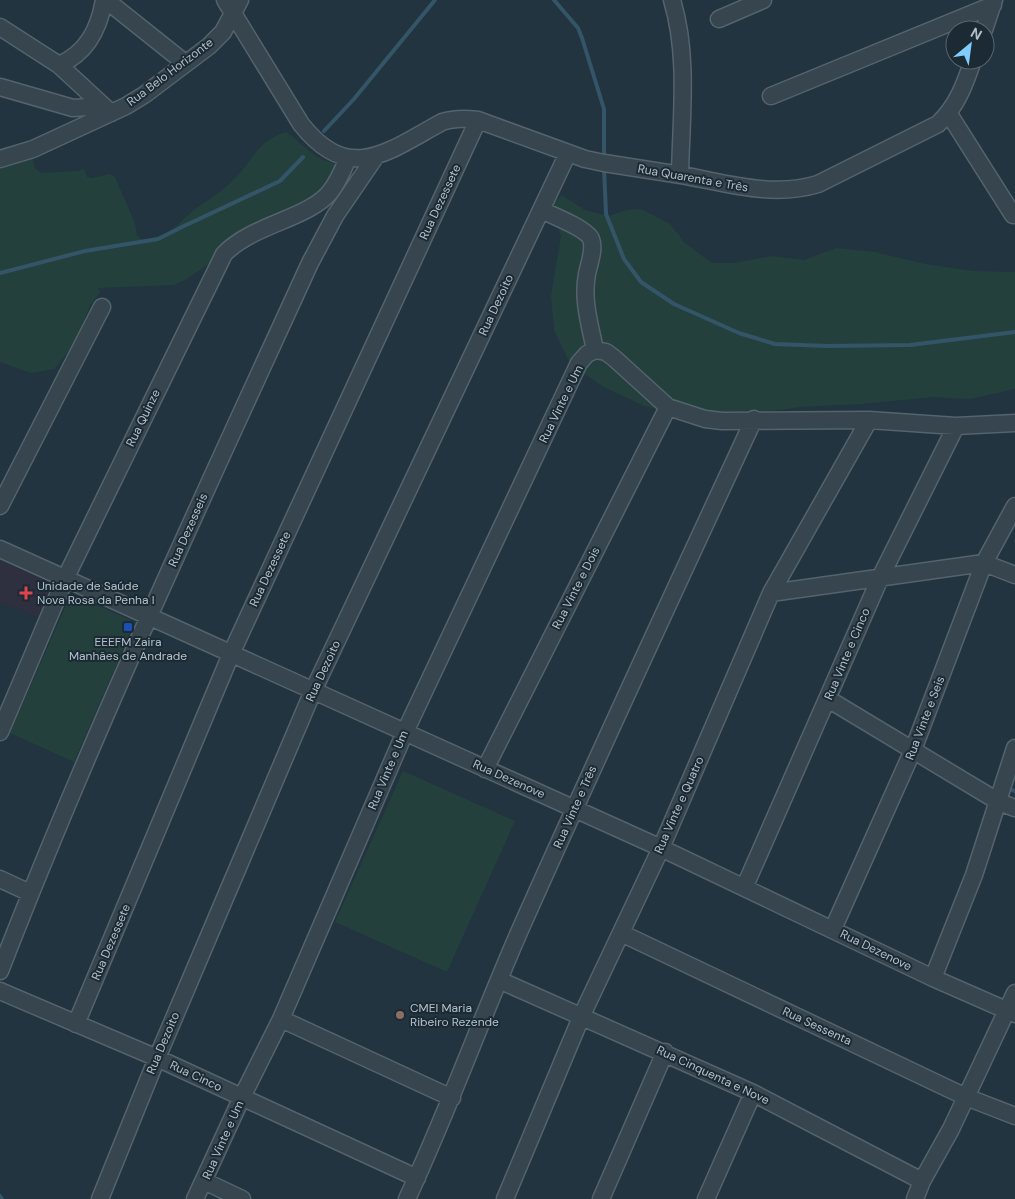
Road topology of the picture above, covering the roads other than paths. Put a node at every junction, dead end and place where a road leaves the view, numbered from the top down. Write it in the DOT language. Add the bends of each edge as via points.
graph roads {
  1 [pos="105,0"];
  2 [pos="225,0"];
  3 [pos="240,0"];
  4 [pos="672,0"];
  5 [pos="763,0"];
  6 [pos="993,3"];
  7 [pos="234,16"];
  8 [pos="719,19"];
  9 [pos="987,20"];
  10 [pos="0,27"];
  11 [pos="185,63"];
  12 [pos="59,65"];
  13 [pos="969,70"];
  14 [pos="0,88"];
  15 [pos="771,96"];
  16 [pos="107,110"];
  17 [pos="949,114"];
  18 [pos="478,120"];
  19 [pos="568,153"];
  20 [pos="376,156"];
  21 [pos="348,158"];
  22 [pos="0,159"];
  23 [pos="680,175"];
  24 [pos="541,210"];
  25 [pos="1013,216"];
  26 [pos="102,307"];
  27 [pos="595,350"];
  28 [pos="668,408"];
  29 [pos="754,419"];
  30 [pos="869,420"];
  31 [pos="1015,423"];
  32 [pos="956,426"];
  33 [pos="0,506"];
  34 [pos="1015,506"];
  35 [pos="0,549"];
  36 [pos="984,563"];
  37 [pos="1015,575"];
  38 [pos="881,576"];
  39 [pos="65,579"];
  40 [pos="771,593"];
  41 [pos="148,617"];
  42 [pos="231,654"];
  43 [pos="313,691"];
  44 [pos="828,699"];
  45 [pos="0,732"];
  46 [pos="405,732"];
  47 [pos="1015,748"];
  48 [pos="913,750"];
  49 [pos="485,769"];
  50 [pos="999,802"];
  51 [pos="574,808"];
  52 [pos="1015,808"];
  53 [pos="661,848"];
  54 [pos="0,879"];
  55 [pos="745,886"];
  56 [pos="30,893"];
  57 [pos="833,929"];
  58 [pos="621,933"];
  59 [pos="0,971"];
  60 [pos="933,978"];
  61 [pos="499,980"];
  62 [pos="0,991"];
  63 [pos="1015,992"];
  64 [pos="1011,1012"];
  65 [pos="582,1015"];
  66 [pos="281,1019"];
  67 [pos="76,1024"];
  68 [pos="665,1052"];
  69 [pos="157,1058"];
  70 [pos="753,1093"];
  71 [pos="966,1096"];
  72 [pos="242,1097"];
  73 [pos="452,1098"];
  74 [pos="1015,1116"];
  75 [pos="417,1178"];
  76 [pos="204,1181"];
  77 [pos="922,1181"];
  78 [pos="100,1199"];
  79 [pos="195,1199"];
  80 [pos="242,1199"];
  81 [pos="407,1199"];
  82 [pos="505,1199"];
  83 [pos="602,1199"];
  84 [pos="706,1199"];
  85 [pos="915,1199"];
  1 -- 11 [label="street"];
  1 -- 12 [label="street" via="93,35 77,54"];
  2 -- 7 [label="street"];
  3 -- 7 [label="street, Rua Belo Horizonte"];
  4 -- 23 [label="street" via="678,22 682,64"];
  5 -- 8 [label="street"];
  6 -- 9 [label="street"];
  6 -- 15 [label="street"];
  7 -- 11 [label="street, Rua Belo Horizonte" via="223,32"];
  7 -- 21 [label="street" via="314,141"];
  10 -- 12 [label="street"];
  11 -- 16 [label="street, Rua Belo Horizonte" via="144,95"];
  12 -- 16 [label="street"];
  13 -- 17 [label="street, Rua Quarenta e Três"];
  14 -- 16 [label="street" via="72,108"];
  16 -- 22 [label="street, Rua Belo Horizonte" via="33,149"];
  17 -- 23 [label="street, Rua Quarenta e Três" via="927,131 802,189 767,190"];
  17 -- 25 [label="street"];
  18 -- 19 [label="street, Rua Quarenta e Três"];
  18 -- 20 [label="street, Rua Quarenta e Três" via="453,118"];
  18 -- 42 [label="street, Rua Dezessete"];
  19 -- 23 [label="street, Rua Quarenta e Três" via="604,164"];
  19 -- 24 [label="street, Rua Dezoito"];
  20 -- 21 [label="street"];
  20 -- 41 [label="street, Rua Dezesseis" via="322,238"];
  21 -- 39 [label="street, Rua Quinze" via="337,183 318,204 247,235 224,254"];
  24 -- 27 [label="street" via="591,238 584,288"];
  24 -- 43 [label="street, Rua Dezoito"];
  26 -- 33 [label="street"];
  27 -- 28 [label="street" via="614,358"];
  27 -- 46 [label="street, Rua Vinte e Um" via="579,364"];
  28 -- 29 [label="street" via="705,419"];
  28 -- 49 [label="street, Rua Vinte e Dois"];
  29 -- 30 [label="street"];
  29 -- 51 [label="street, Rua Vinte e Três"];
  30 -- 32 [label="street"];
  30 -- 40 [label="street, Rua Vinte e Quatro"];
  31 -- 32 [label="street"];
  32 -- 38 [label="street, Rua Vinte e Cinco"];
  34 -- 36 [label="street, Rua Vinte e Seis"];
  35 -- 39 [label="street, Rua Dezenove"];
  36 -- 37 [label="street"];
  36 -- 38 [label="street"];
  36 -- 48 [label="street, Rua Vinte e Seis"];
  38 -- 40 [label="street"];
  38 -- 44 [label="street, Rua Vinte e Cinco"];
  39 -- 41 [label="street, Rua Dezenove"];
  39 -- 45 [label="street, Rua Quinze"];
  40 -- 53 [label="street, Rua Vinte e Quatro"];
  41 -- 42 [label="street, Rua Dezenove"];
  41 -- 56 [label="street, Rua Dezesseis"];
  42 -- 43 [label="street, Rua Dezenove"];
  42 -- 67 [label="street, Rua Dezessete"];
  43 -- 46 [label="street, Rua Dezenove"];
  43 -- 69 [label="street, Rua Dezoito"];
  44 -- 48 [label="street"];
  44 -- 55 [label="street, Rua Vinte e Cinco"];
  46 -- 49 [label="street, Rua Dezenove"];
  46 -- 66 [label="street, Rua Vinte e Um"];
  47 -- 50 [label="street"];
  48 -- 50 [label="street"];
  48 -- 57 [label="street, Rua Vinte e Seis"];
  49 -- 51 [label="street, Rua Dezenove"];
  50 -- 52 [label="street"];
  50 -- 60 [label="street"];
  51 -- 53 [label="street, Rua Dezenove"];
  51 -- 61 [label="street, Rua Vinte e Três"];
  53 -- 55 [label="street, Rua Dezenove"];
  53 -- 58 [label="street, Rua Vinte e Quatro"];
  54 -- 56 [label="street"];
  55 -- 57 [label="street, Rua Dezenove"];
  56 -- 59 [label="street, Rua Dezesseis"];
  57 -- 60 [label="street, Rua Dezenove"];
  58 -- 65 [label="street, Rua Vinte e Quatro"];
  58 -- 71 [label="street, Rua Sessenta"];
  60 -- 64 [label="street, Rua Dezenove"];
  61 -- 65 [label="street, Rua Cinquenta e Nove"];
  61 -- 73 [label="street, Rua Vinte e Três"];
  62 -- 67 [label="street, Rua Cinco"];
  63 -- 64 [label="street"];
  64 -- 71 [label="street"];
  65 -- 68 [label="street, Rua Cinquenta e Nove"];
  65 -- 82 [label="street, Rua Vinte e Quatro"];
  66 -- 72 [label="street, Rua Vinte e Um"];
  66 -- 73 [label="street"];
  67 -- 69 [label="street, Rua Cinco"];
  68 -- 70 [label="street, Rua Cinquenta e Nove"];
  68 -- 83 [label="street"];
  69 -- 72 [label="street, Rua Cinco"];
  69 -- 78 [label="street, Rua Dezoito"];
  70 -- 77 [label="street, Rua Cinquenta e Nove"];
  70 -- 84 [label="street"];
  71 -- 74 [label="street, Rua Sessenta"];
  71 -- 77 [label="street"];
  72 -- 75 [label="street, Rua Cinco"];
  72 -- 76 [label="street, Rua Vinte e Um"];
  73 -- 75 [label="street, Rua Vinte e Três"];
  75 -- 81 [label="street, Rua Vinte e Três"];
  76 -- 79 [label="street, Rua Vinte e Um"];
  76 -- 80 [label="street"];
  77 -- 85 [label="street"];
}
